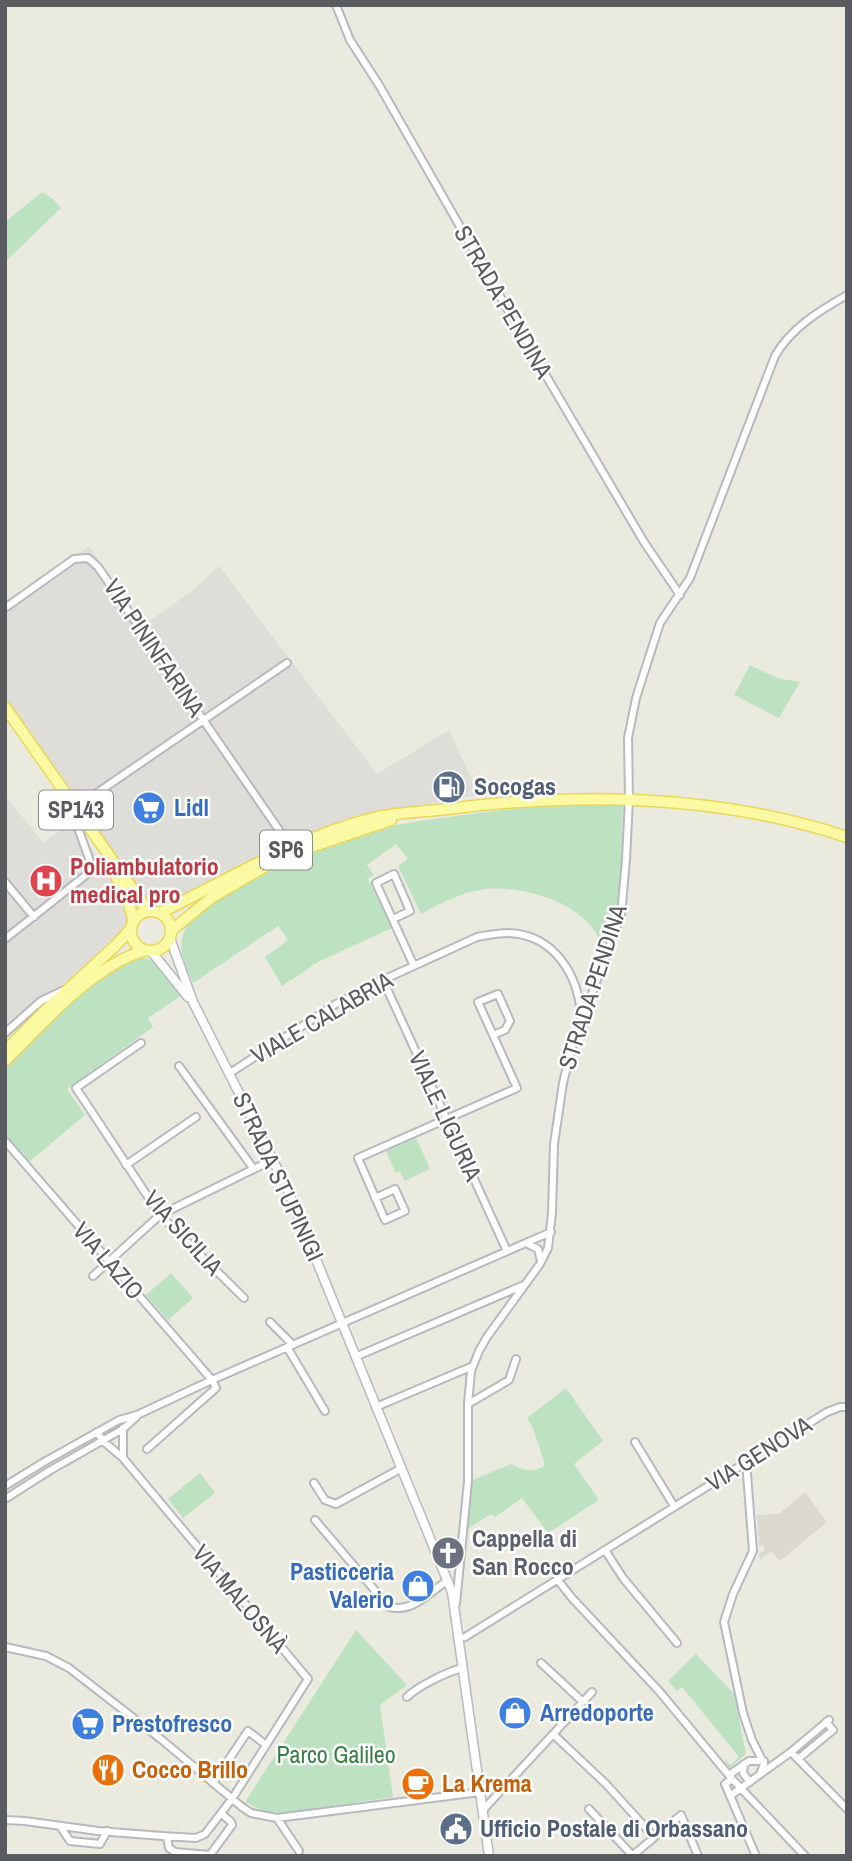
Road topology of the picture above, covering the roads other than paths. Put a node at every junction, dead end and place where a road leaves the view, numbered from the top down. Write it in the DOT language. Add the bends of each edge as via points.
graph roads {
  1 [pos="335,5"];
  2 [pos="847,295"];
  3 [pos="680,595"];
  4 [pos="5,608"];
  5 [pos="287,663"];
  6 [pos="5,707"];
  7 [pos="5,714"];
  8 [pos="204,720"];
  9 [pos="65,793"];
  10 [pos="91,797"];
  11 [pos="629,799"];
  12 [pos="72,811"];
  13 [pos="421,812"];
  14 [pos="847,837"];
  15 [pos="104,851"];
  16 [pos="262,860"];
  17 [pos="5,882"];
  18 [pos="148,911"];
  19 [pos="160,913"];
  20 [pos="34,917"];
  21 [pos="393,919"];
  22 [pos="133,925"];
  23 [pos="171,934"];
  24 [pos="5,939"];
  25 [pos="148,951"];
  26 [pos="414,966"];
  27 [pos="383,980"];
  28 [pos="72,986"];
  29 [pos="192,1002"];
  30 [pos="582,1019"];
  31 [pos="5,1033"];
  32 [pos="493,1035"];
  33 [pos="141,1043"];
  34 [pos="5,1051"];
  35 [pos="5,1061"];
  36 [pos="179,1066"];
  37 [pos="230,1073"];
  38 [pos="196,1117"];
  39 [pos="447,1120"];
  40 [pos="6,1142"];
  41 [pos="274,1159"];
  42 [pos="126,1165"];
  43 [pos="253,1168"];
  44 [pos="375,1198"];
  45 [pos="160,1215"];
  46 [pos="551,1232"];
  47 [pos="526,1243"];
  48 [pos="507,1251"];
  49 [pos="109,1262"];
  50 [pos="541,1263"];
  51 [pos="93,1276"];
  52 [pos="526,1283"];
  53 [pos="244,1297"];
  54 [pos="270,1322"];
  55 [pos="342,1325"];
  56 [pos="290,1346"];
  57 [pos="355,1357"];
  58 [pos="516,1359"];
  59 [pos="473,1366"];
  60 [pos="212,1380"];
  61 [pos="468,1404"];
  62 [pos="376,1407"];
  63 [pos="847,1407"];
  64 [pos="325,1411"];
  65 [pos="137,1415"];
  66 [pos="119,1420"];
  67 [pos="124,1429"];
  68 [pos="97,1432"];
  69 [pos="103,1441"];
  70 [pos="635,1442"];
  71 [pos="147,1449"];
  72 [pos="123,1458"];
  73 [pos="746,1461"];
  74 [pos="400,1469"];
  75 [pos="314,1483"];
  76 [pos="5,1486"];
  77 [pos="5,1499"];
  78 [pos="674,1506"];
  79 [pos="315,1520"];
  80 [pos="605,1550"];
  81 [pos="557,1579"];
  82 [pos="447,1581"];
  83 [pos="456,1610"];
  84 [pos="458,1638"];
  85 [pos="677,1643"];
  86 [pos="5,1647"];
  87 [pos="541,1663"];
  88 [pos="462,1668"];
  89 [pos="592,1692"];
  90 [pos="407,1697"];
  91 [pos="583,1702"];
  92 [pos="554,1735"];
  93 [pos="752,1740"];
  94 [pos="266,1745"];
  95 [pos="791,1752"];
  96 [pos="798,1759"];
  97 [pos="763,1760"];
  98 [pos="749,1761"];
  99 [pos="772,1766"];
  100 [pos="760,1774"];
  101 [pos="731,1777"];
  102 [pos="750,1782"];
  103 [pos="213,1783"];
  104 [pos="741,1787"];
  105 [pos="480,1792"];
  106 [pos="730,1796"];
  107 [pos="232,1799"];
  108 [pos="589,1809"];
  109 [pos="847,1809"];
  110 [pos="483,1810"];
  111 [pos="221,1813"];
  112 [pos="277,1818"];
  113 [pos="5,1820"];
  114 [pos="60,1826"];
  115 [pos="107,1831"];
  116 [pos="167,1837"];
  117 [pos="654,1837"];
  118 [pos="299,1851"];
  119 [pos="636,1854"];
  120 [pos="489,1856"];
  121 [pos="698,1856"];
  122 [pos="756,1856"];
  123 [pos="805,1856"];
  1 -- 3 [label="street, STRADA PENDINA" via="350,40 525,340"];
  2 -- 3 [label="street, STRADA PENDINA" via="817,313 780,347"];
  3 -- 11 [label="street, STRADA PENDINA" via="660,623 636,698 628,738"];
  4 -- 8 [label="street, VIA PININFARINA" via="74,559 88,558 99,567"];
  5 -- 8 [label="street"];
  6 -- 9 [label="main road, SP143"];
  7 -- 12 [label="main road, SP143"];
  8 -- 10 [label="street"];
  8 -- 16 [label="street, VIA PININFARINA" via="279,830 278,844"];
  9 -- 10 [label="street"];
  9 -- 15 [label="main road, SP143"];
  10 -- 15 [label="street" via="89,815"];
  11 -- 13 [label="main road, SP6" via="525,801"];
  11 -- 14 [label="main road, SP6" via="750,812"];
  11 -- 30 [label="street, STRADA PENDINA" via="621,915"];
  12 -- 20 [label="street" via="91,871"];
  12 -- 22 [label="main road, SP143" via="118,879"];
  13 -- 16 [label="main road, SP6" via="372,818"];
  13 -- 23 [label="main road, SP6" via="266,866 211,898"];
  15 -- 18 [label="main road, SP143"];
  16 -- 19 [label="main road, SP6"];
  17 -- 20 [label="street"];
  18 -- 19 [label="main road"];
  18 -- 22 [label="main road"];
  19 -- 23 [label="main road" via="168,920"];
  20 -- 24 [label="street"];
  21 -- 21 [label="street" via="376,883 394,874 410,911"];
  21 -- 26 [label="street"];
  22 -- 25 [label="main road" via="135,942"];
  22 -- 28 [label="main road"];
  23 -- 25 [label="main road, SP6" via="163,948"];
  23 -- 29 [label="street, STRADA STUPINIGI"];
  25 -- 29 [label="street, STRADA STUPINIGI"];
  25 -- 35 [label="main road, SP6" via="126,956 95,976"];
  26 -- 27 [label="street, VIALE CALABRIA"];
  26 -- 30 [label="street, VIALE CALABRIA" via="477,937 524,936 544,945 567,967 577,986"];
  27 -- 37 [label="street, VIALE CALABRIA" via="336,1004"];
  27 -- 39 [label="street, VIALE LIGURIA"];
  28 -- 31 [label="street" via="41,1001"];
  28 -- 34 [label="main road"];
  29 -- 37 [label="street, STRADA STUPINIGI"];
  30 -- 46 [label="street, STRADA PENDINA" via="557,1114"];
  32 -- 32 [label="street" via="505,1030 510,1021 498,994 478,1002"];
  32 -- 39 [label="street" via="517,1088"];
  33 -- 42 [label="street, VIA SICILIA" via="76,1088"];
  36 -- 43 [label="street"];
  37 -- 41 [label="street, STRADA STUPINIGI"];
  38 -- 42 [label="street, VIA SICILIA"];
  39 -- 44 [label="street" via="358,1158"];
  39 -- 48 [label="street, VIALE LIGURIA"];
  40 -- 49 [label="street, VIA LAZIO"];
  41 -- 43 [label="street"];
  41 -- 55 [label="street, STRADA STUPINIGI"];
  42 -- 45 [label="street, VIA SICILIA"];
  43 -- 45 [label="street"];
  44 -- 44 [label="street" via="385,1220 405,1211 395,1189"];
  45 -- 49 [label="street"];
  45 -- 53 [label="street, VIA SICILIA"];
  46 -- 47 [label="street"];
  46 -- 50 [label="street, STRADA PENDINA"];
  47 -- 48 [label="street"];
  47 -- 50 [label="street" via="538,1249"];
  48 -- 55 [label="street"];
  49 -- 51 [label="street"];
  49 -- 60 [label="street, VIA LAZIO"];
  50 -- 52 [label="street, STRADA PENDINA"];
  52 -- 57 [label="street"];
  52 -- 59 [label="street, STRADA PENDINA" via="486,1337"];
  54 -- 56 [label="street"];
  55 -- 56 [label="street"];
  55 -- 57 [label="street, STRADA STUPINIGI"];
  56 -- 60 [label="street"];
  56 -- 64 [label="street"];
  57 -- 62 [label="street, STRADA STUPINIGI"];
  58 -- 61 [label="street" via="509,1380"];
  59 -- 61 [label="street, STRADA PENDINA"];
  59 -- 62 [label="street"];
  60 -- 65 [label="street"];
  60 -- 71 [label="street" via="216,1388"];
  61 -- 83 [label="street, STRADA PENDINA" via="468,1481"];
  62 -- 74 [label="street, STRADA STUPINIGI"];
  63 -- 73 [label="street, VIA GENOVA" via="827,1412"];
  65 -- 66 [label="street"];
  65 -- 67 [label="street"];
  66 -- 67 [label="street"];
  66 -- 68 [label="street"];
  67 -- 69 [label="street"];
  67 -- 72 [label="street"];
  68 -- 69 [label="street, VIA MALOSNÀ"];
  68 -- 76 [label="street"];
  69 -- 72 [label="street, VIA MALOSNÀ"];
  69 -- 77 [label="street"];
  70 -- 78 [label="street"];
  72 -- 94 [label="street, VIA MALOSNÀ" via="308,1679"];
  73 -- 78 [label="street, VIA GENOVA"];
  73 -- 93 [label="street" via="753,1551 724,1622"];
  74 -- 75 [label="street" via="336,1504 325,1500"];
  74 -- 82 [label="street, STRADA STUPINIGI"];
  78 -- 80 [label="street, VIA GENOVA"];
  79 -- 82 [label="street" via="389,1607 413,1606"];
  80 -- 81 [label="street, VIA GENOVA"];
  80 -- 85 [label="street"];
  81 -- 84 [label="street, VIA GENOVA"];
  81 -- 101 [label="street"];
  82 -- 83 [label="street, STRADA STUPINIGI"];
  83 -- 84 [label="street, STRADA STUPINIGI"];
  84 -- 88 [label="street, STRADA STUPINIGI"];
  86 -- 103 [label="street" via="46,1656 69,1668"];
  87 -- 91 [label="street"];
  88 -- 90 [label="street"];
  88 -- 105 [label="street, STRADA STUPINIGI"];
  89 -- 91 [label="street"];
  91 -- 92 [label="street"];
  92 -- 110 [label="street"];
  92 -- 117 [label="street"];
  93 -- 97 [label="street"];
  93 -- 98 [label="street"];
  94 -- 103 [label="street" via="248,1731"];
  94 -- 107 [label="street, VIA MALOSNÀ"];
  95 -- 96 [label="street"];
  95 -- 96 [label="street" via="827,1721 833,1730"];
  95 -- 99 [label="street"];
  96 -- 109 [label="street"];
  97 -- 98 [label="street"];
  97 -- 99 [label="street"];
  97 -- 100 [label="street"];
  98 -- 101 [label="street"];
  98 -- 102 [label="street" via="742,1769"];
  99 -- 100 [label="street"];
  100 -- 102 [label="street"];
  101 -- 104 [label="street"];
  101 -- 106 [label="street" via="725,1784"];
  102 -- 104 [label="street"];
  103 -- 107 [label="street"];
  104 -- 106 [label="street"];
  104 -- 123 [label="street"];
  105 -- 110 [label="street, STRADA STUPINIGI"];
  105 -- 112 [label="street"];
  106 -- 122 [label="street"];
  107 -- 111 [label="street, VIA MALOSNÀ"];
  107 -- 112 [label="street" via="251,1813"];
  108 -- 119 [label="street"];
  110 -- 120 [label="street, STRADA STUPINIGI"];
  111 -- 116 [label="street, VIA MALOSNÀ" via="201,1837"];
  111 -- 116 [label="street" via="232,1825 210,1855 175,1853"];
  112 -- 118 [label="street"];
  113 -- 114 [label="street"];
  114 -- 115 [label="street"];
  114 -- 115 [label="street" via="70,1841 100,1844"];
  115 -- 116 [label="street"];
  117 -- 119 [label="street"];
  117 -- 121 [label="street" via="681,1815"];
}
